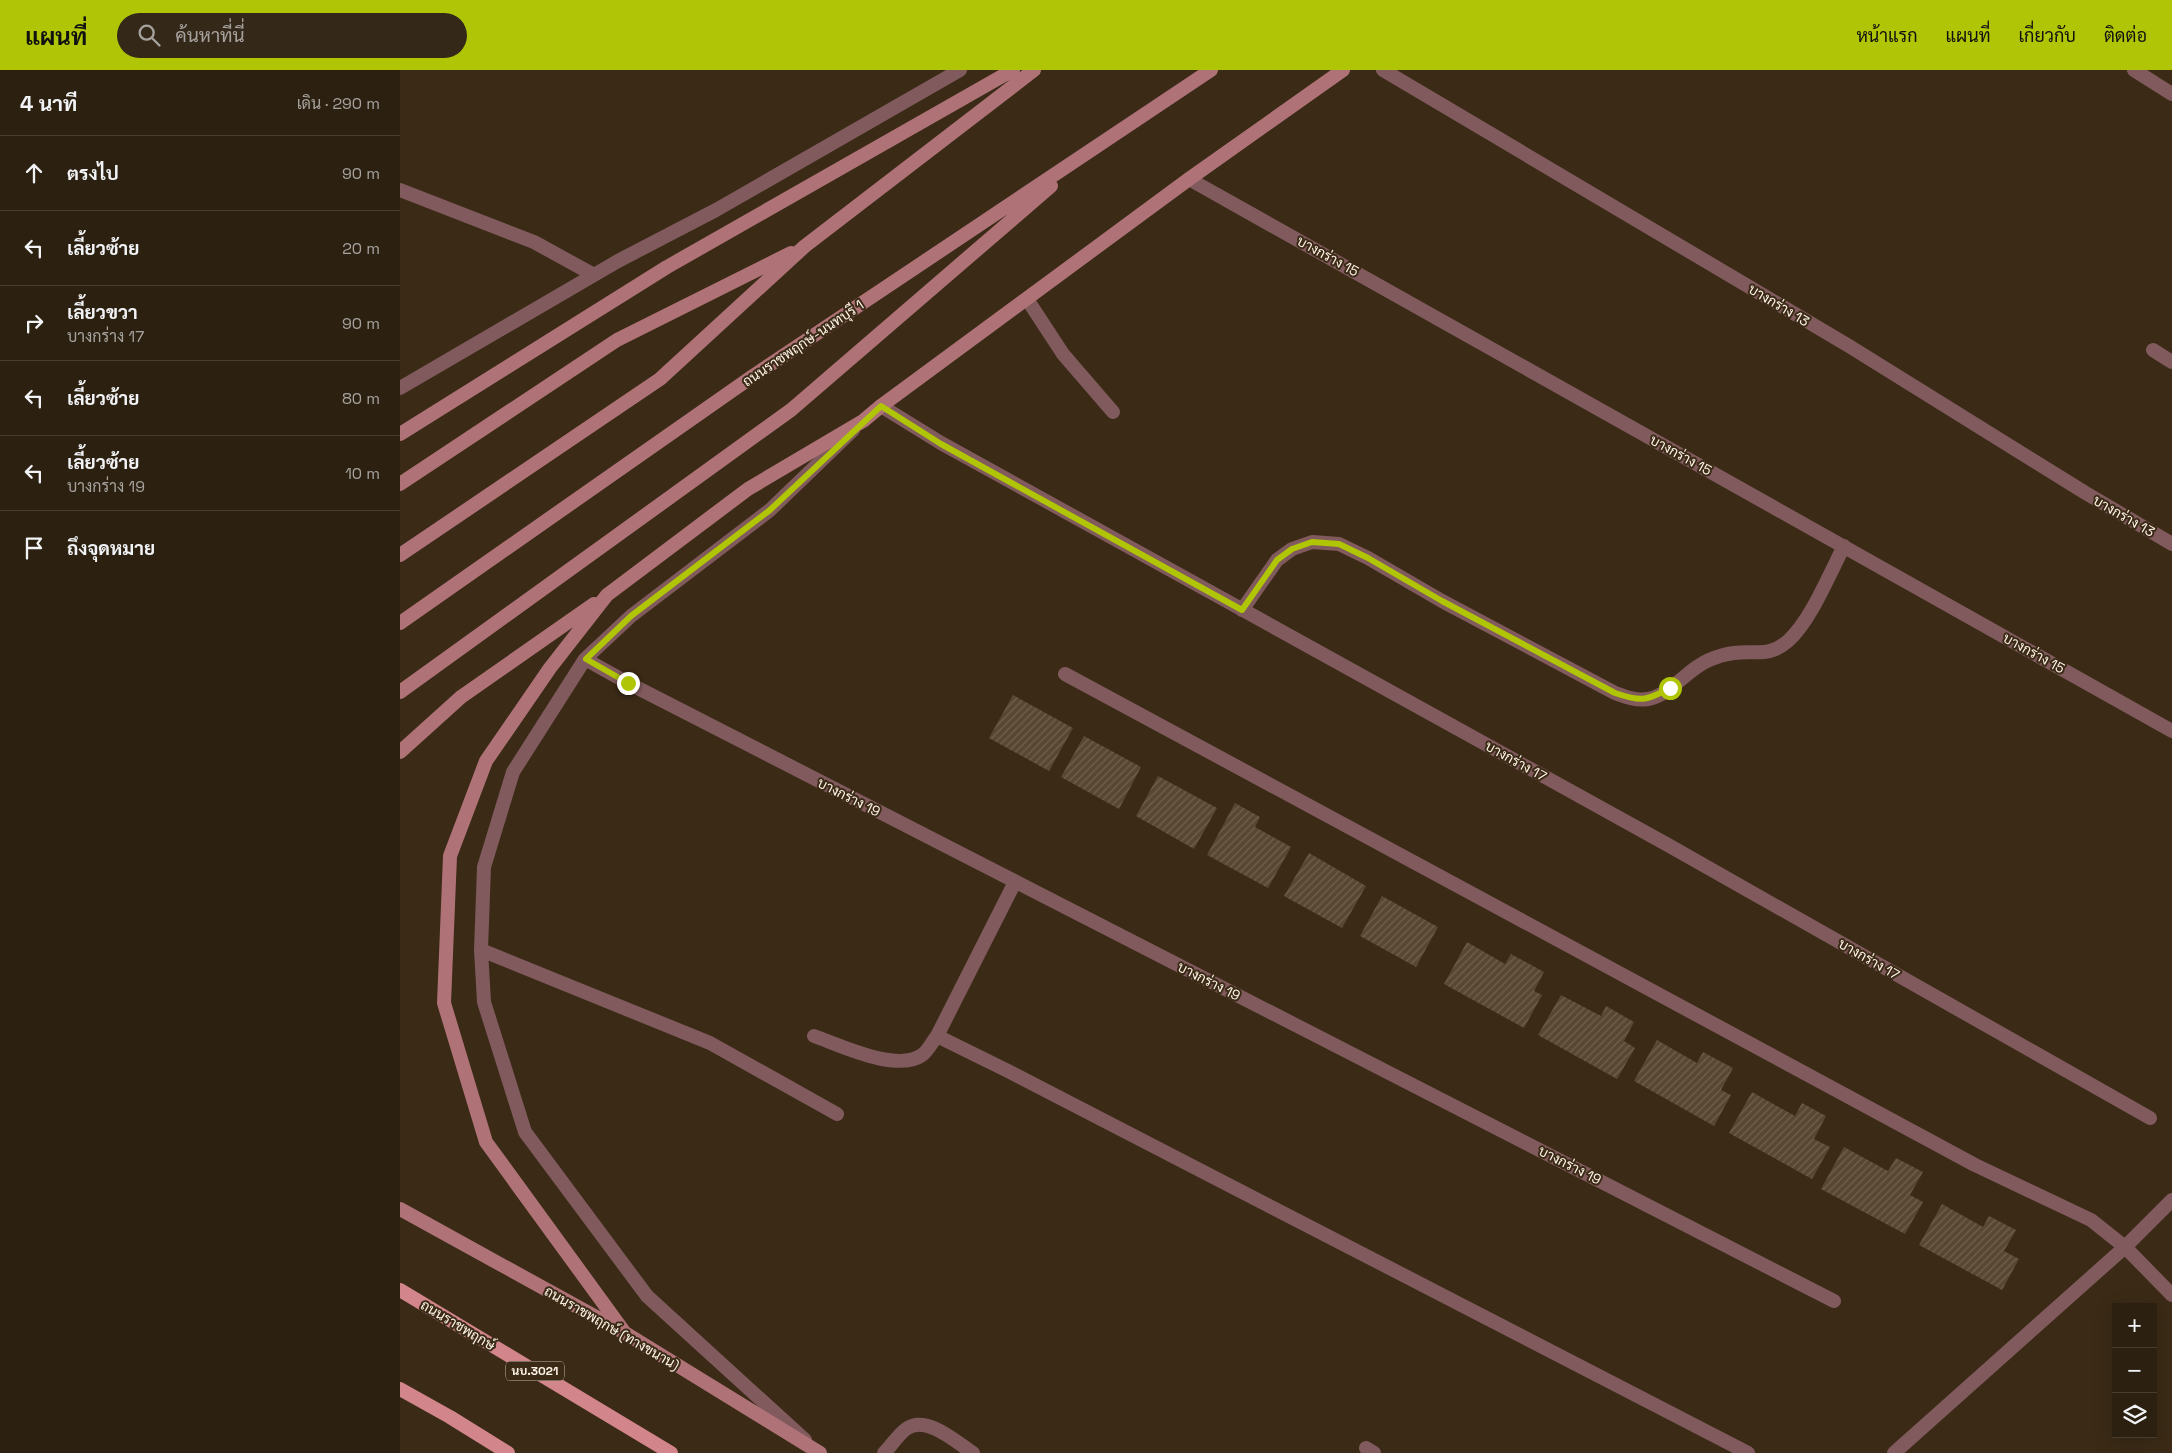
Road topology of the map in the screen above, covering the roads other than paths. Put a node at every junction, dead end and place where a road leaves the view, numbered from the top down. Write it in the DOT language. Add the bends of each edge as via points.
graph roads {
  1 [pos="960,70"];
  2 [pos="1013,70"];
  3 [pos="1034,70"];
  4 [pos="1211,70"];
  5 [pos="1342,70"];
  6 [pos="1383,70"];
  7 [pos="2134,70"];
  8 [pos="2172,94"];
  9 [pos="1097,146"];
  10 [pos="1189,179"];
  11 [pos="400,190"];
  12 [pos="806,246"];
  13 [pos="594,275"];
  14 [pos="1027,299"];
  15 [pos="2152,350"];
  16 [pos="2172,362"];
  17 [pos="400,388"];
  18 [pos="881,406"];
  19 [pos="1114,412"];
  20 [pos="863,421"];
  21 [pos="400,434"];
  22 [pos="400,484"];
  23 [pos="2172,544"];
  24 [pos="1844,546"];
  25 [pos="400,555"];
  26 [pos="607,595"];
  27 [pos="1242,610"];
  28 [pos="400,623"];
  29 [pos="586,659"];
  30 [pos="1065,674"];
  31 [pos="400,692"];
  32 [pos="2172,731"];
  33 [pos="400,752"];
  34 [pos="1015,882"];
  35 [pos="481,950"];
  36 [pos="814,1036"];
  37 [pos="937,1036"];
  38 [pos="837,1114"];
  39 [pos="2150,1118"];
  40 [pos="2172,1200"];
  41 [pos="400,1209"];
  42 [pos="2125,1247"];
  43 [pos="400,1290"];
  44 [pos="2172,1295"];
  45 [pos="1834,1301"];
  46 [pos="625,1333"];
  47 [pos="400,1389"];
  48 [pos="508,1453"];
  49 [pos="670,1453"];
  50 [pos="820,1453"];
  51 [pos="884,1453"];
  52 [pos="973,1453"];
  53 [pos="1748,1453"];
  54 [pos="1894,1453"];
  1 -- 13 [label="street" via="716,210"];
  2 -- 21 [label="main road" via="666,267"];
  3 -- 12 [label="main road"];
  4 -- 9 [label="main road, ถนนราชพฤกษ์-นนทบุรี 1"];
  5 -- 10 [label="main road"];
  6 -- 23 [label="street, บางกร่าง 13" via="1849,346"];
  7 -- 8 [label="street"];
  9 -- 28 [label="main road, ถนนราชพฤกษ์-นนทบุรี 1" via="753,376"];
  9 -- 31 [label="main road" via="791,410"];
  10 -- 14 [label="main road"];
  10 -- 24 [label="street, บางกร่าง 15"];
  11 -- 13 [label="street" via="534,242"];
  12 -- 22 [label="main road" via="617,340"];
  12 -- 25 [label="main road" via="660,379"];
  13 -- 17 [label="street"];
  14 -- 18 [label="main road"];
  14 -- 19 [label="street" via="1063,354"];
  15 -- 16 [label="street"];
  18 -- 20 [label="main road"];
  18 -- 27 [label="street, บางกร่าง 17" via="941,444"];
  20 -- 26 [label="main road" via="748,489"];
  20 -- 29 [label="street" via="770,510 631,616"];
  24 -- 27 [label="street" via="1803,624 1789,640 1763,654 1735,653 1708,660 1670,688 1644,700 1615,693 1339,544 1312,542 1292,549 1277,560"];
  24 -- 32 [label="street, บางกร่าง 15"];
  26 -- 33 [label="main road" via="462,697"];
  26 -- 46 [label="main road" via="550,668 486,761 450,856 444,1003 486,1142"];
  27 -- 39 [label="street, บางกร่าง 17" via="1668,845"];
  29 -- 34 [label="street, บางกร่าง 19"];
  29 -- 35 [label="street" via="513,772 484,867"];
  30 -- 42 [label="street" via="1975,1165 2091,1220"];
  34 -- 37 [label="street"];
  34 -- 45 [label="street, บางกร่าง 19"];
  35 -- 38 [label="street" via="710,1043"];
  35 -- 50 [label="street" via="484,1002 525,1132 647,1296"];
  36 -- 37 [label="street" via="895,1061 913,1060 924,1054"];
  37 -- 53 [label="street"];
  40 -- 42 [label="street"];
  41 -- 46 [label="main road, ถนนราชพฤกษ์ (ทางขนาน)"];
  42 -- 44 [label="street"];
  42 -- 54 [label="street"];
  43 -- 49 [label="main road, ถนนราชพฤกษ์ / นบ.3021"];
  46 -- 50 [label="main road, ถนนราชพฤกษ์ (ทางขนาน)"];
  47 -- 48 [label="main road"];
  51 -- 52 [label="street" via="907,1428 925,1425"];
}
